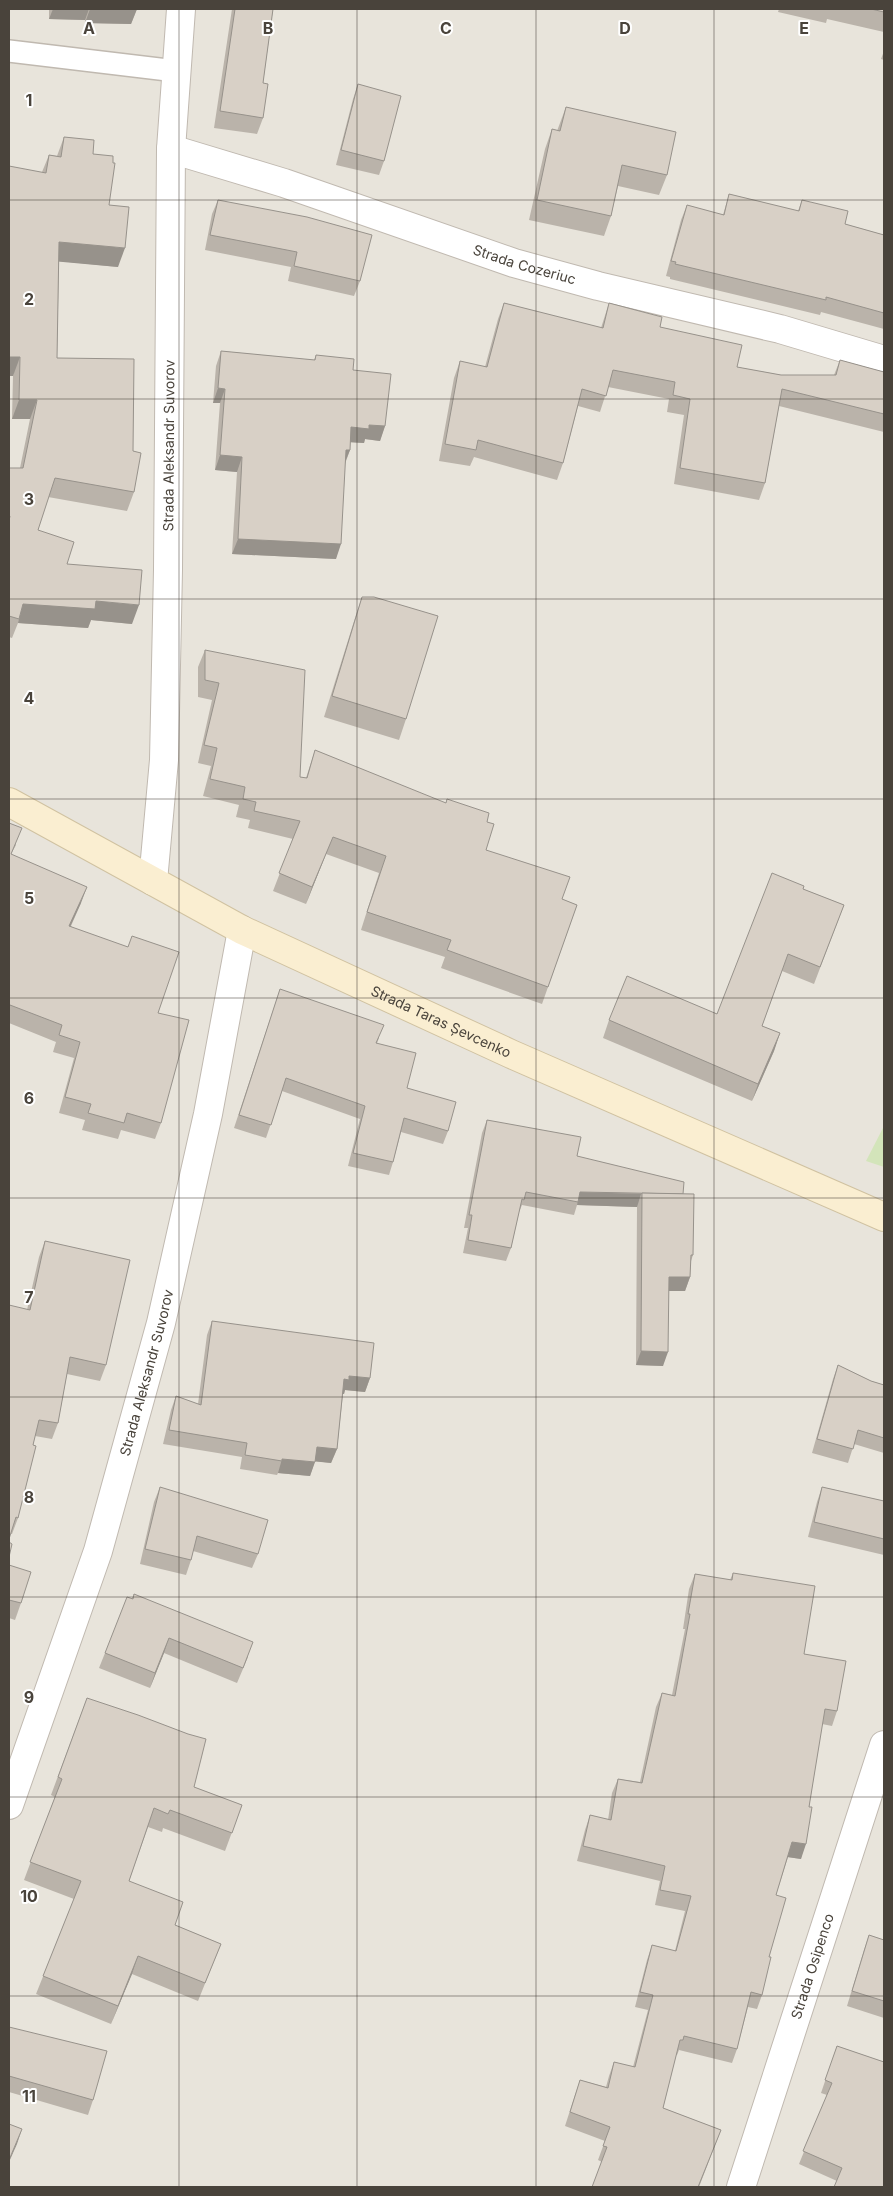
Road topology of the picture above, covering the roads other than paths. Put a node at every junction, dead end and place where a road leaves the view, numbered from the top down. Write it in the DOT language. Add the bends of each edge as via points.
graph roads {
  1 [pos="181,9"];
  2 [pos="9,51"];
  3 [pos="176,71"];
  4 [pos="170,150"];
  5 [pos="884,360"];
  6 [pos="9,802"];
  7 [pos="153,881"];
  8 [pos="242,930"];
  9 [pos="884,1217"];
  10 [pos="884,1745"];
  11 [pos="9,1805"];
  12 [pos="741,2187"];
  1 -- 3 [label="street, Strada Aleksandr Suvorov"];
  2 -- 3 [label="lane"];
  3 -- 4 [label="street, Strada Aleksandr Suvorov"];
  4 -- 5 [label="street, Strada Cozeriuc" via="284,182 514,263 780,329"];
  4 -- 7 [label="street, Strada Aleksandr Suvorov" via="165,741"];
  6 -- 7 [label="main road, Strada Taras Șevcenko"];
  7 -- 8 [label="main road, Strada Taras Șevcenko"];
  8 -- 9 [label="main road, Strada Taras Șevcenko" via="511,1054"];
  8 -- 11 [label="street, Strada Aleksandr Suvorov" via="208,1114 158,1332 98,1551"];
  10 -- 12 [label="street, Strada Osipenco"];
}
